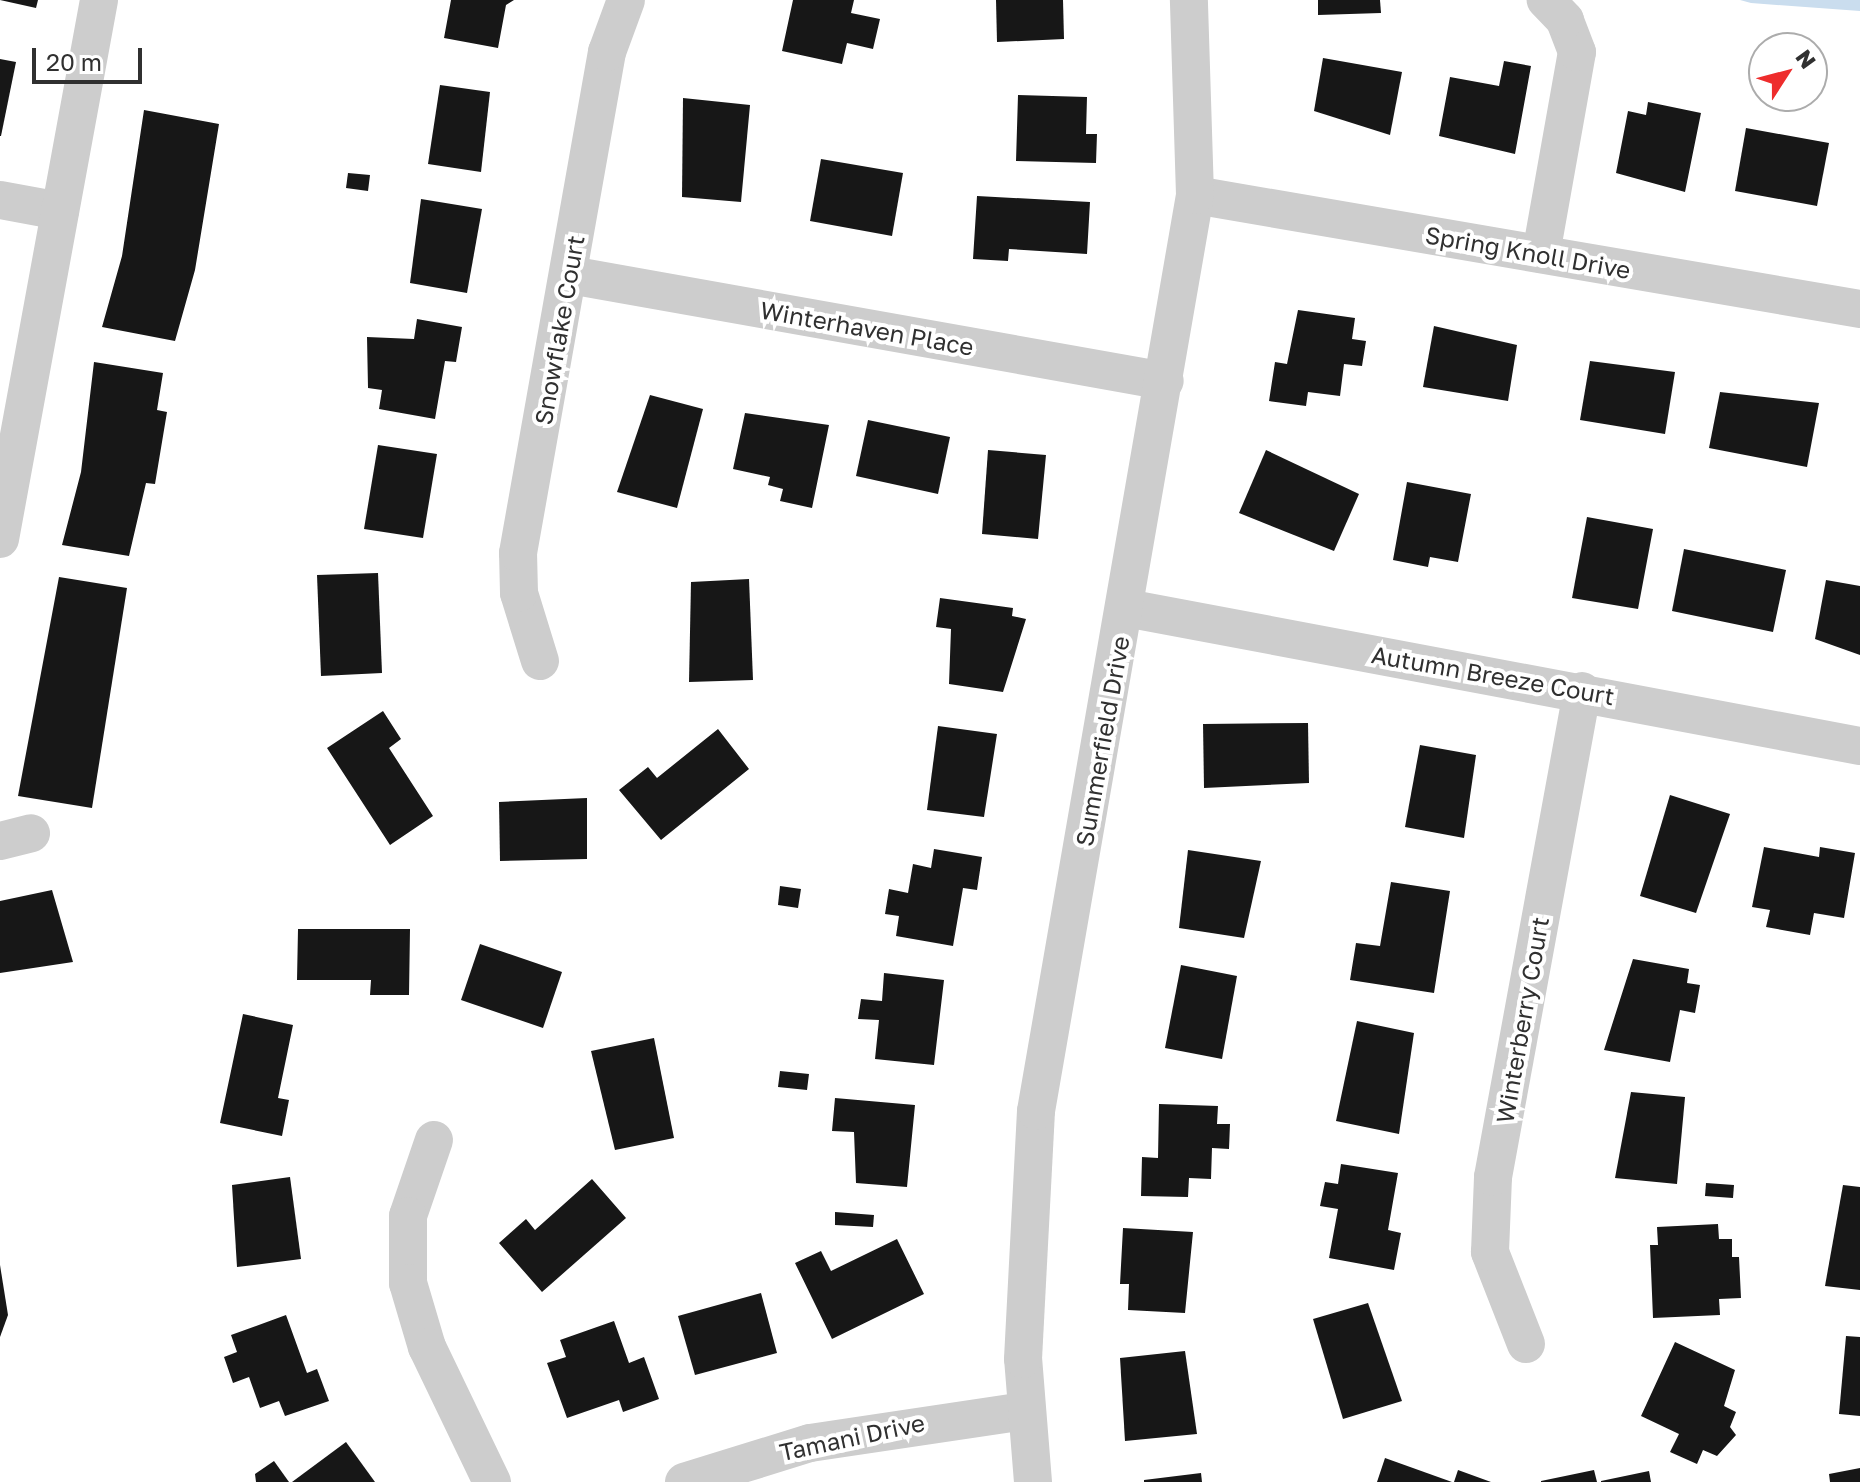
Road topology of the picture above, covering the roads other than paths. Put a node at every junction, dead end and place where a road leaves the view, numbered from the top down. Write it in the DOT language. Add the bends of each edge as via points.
graph roads {
  1 [pos="99,0"];
  2 [pos="626,0"];
  3 [pos="1189,0"];
  4 [pos="1546,0"];
  5 [pos="1195,195"];
  6 [pos="0,200"];
  7 [pos="60,211"];
  8 [pos="1541,254"];
  9 [pos="570,275"];
  10 [pos="1860,309"];
  11 [pos="1165,381"];
  12 [pos="0,539"];
  13 [pos="1126,608"];
  14 [pos="540,661"];
  15 [pos="1582,691"];
  16 [pos="1860,746"];
  17 [pos="434,1140"];
  18 [pos="1526,1344"];
  19 [pos="1024,1411"];
  20 [pos="492,1482"];
  21 [pos="684,1482"];
  22 [pos="1033,1482"];
  1 -- 7 [label="street"];
  2 -- 9 [label="street, Snowflake Court" via="607,52"];
  3 -- 5 [label="street, Summerfield Drive"];
  4 -- 8 [label="street" via="1565,20 1577,52"];
  5 -- 8 [label="street, Spring Knoll Drive"];
  5 -- 11 [label="street, Summerfield Drive"];
  6 -- 7 [label="street"];
  7 -- 12 [label="street"];
  8 -- 10 [label="street, Spring Knoll Drive"];
  9 -- 11 [label="street, Winterhaven Place"];
  9 -- 14 [label="street, Snowflake Court" via="518,553 519,593"];
  11 -- 13 [label="street, Summerfield Drive"];
  13 -- 15 [label="street, Autumn Breeze Court"];
  13 -- 19 [label="street, Summerfield Drive" via="1036,1111 1024,1225"];
  15 -- 16 [label="street, Autumn Breeze Court"];
  15 -- 18 [label="street, Winterberry Court" via="1493,1177 1490,1252"];
  17 -- 20 [label="street" via="408,1216 408,1283 427,1347"];
  19 -- 21 [label="street, Tamani Drive" via="810,1443"];
  19 -- 22 [label="street, Summerfield Drive"];
}
